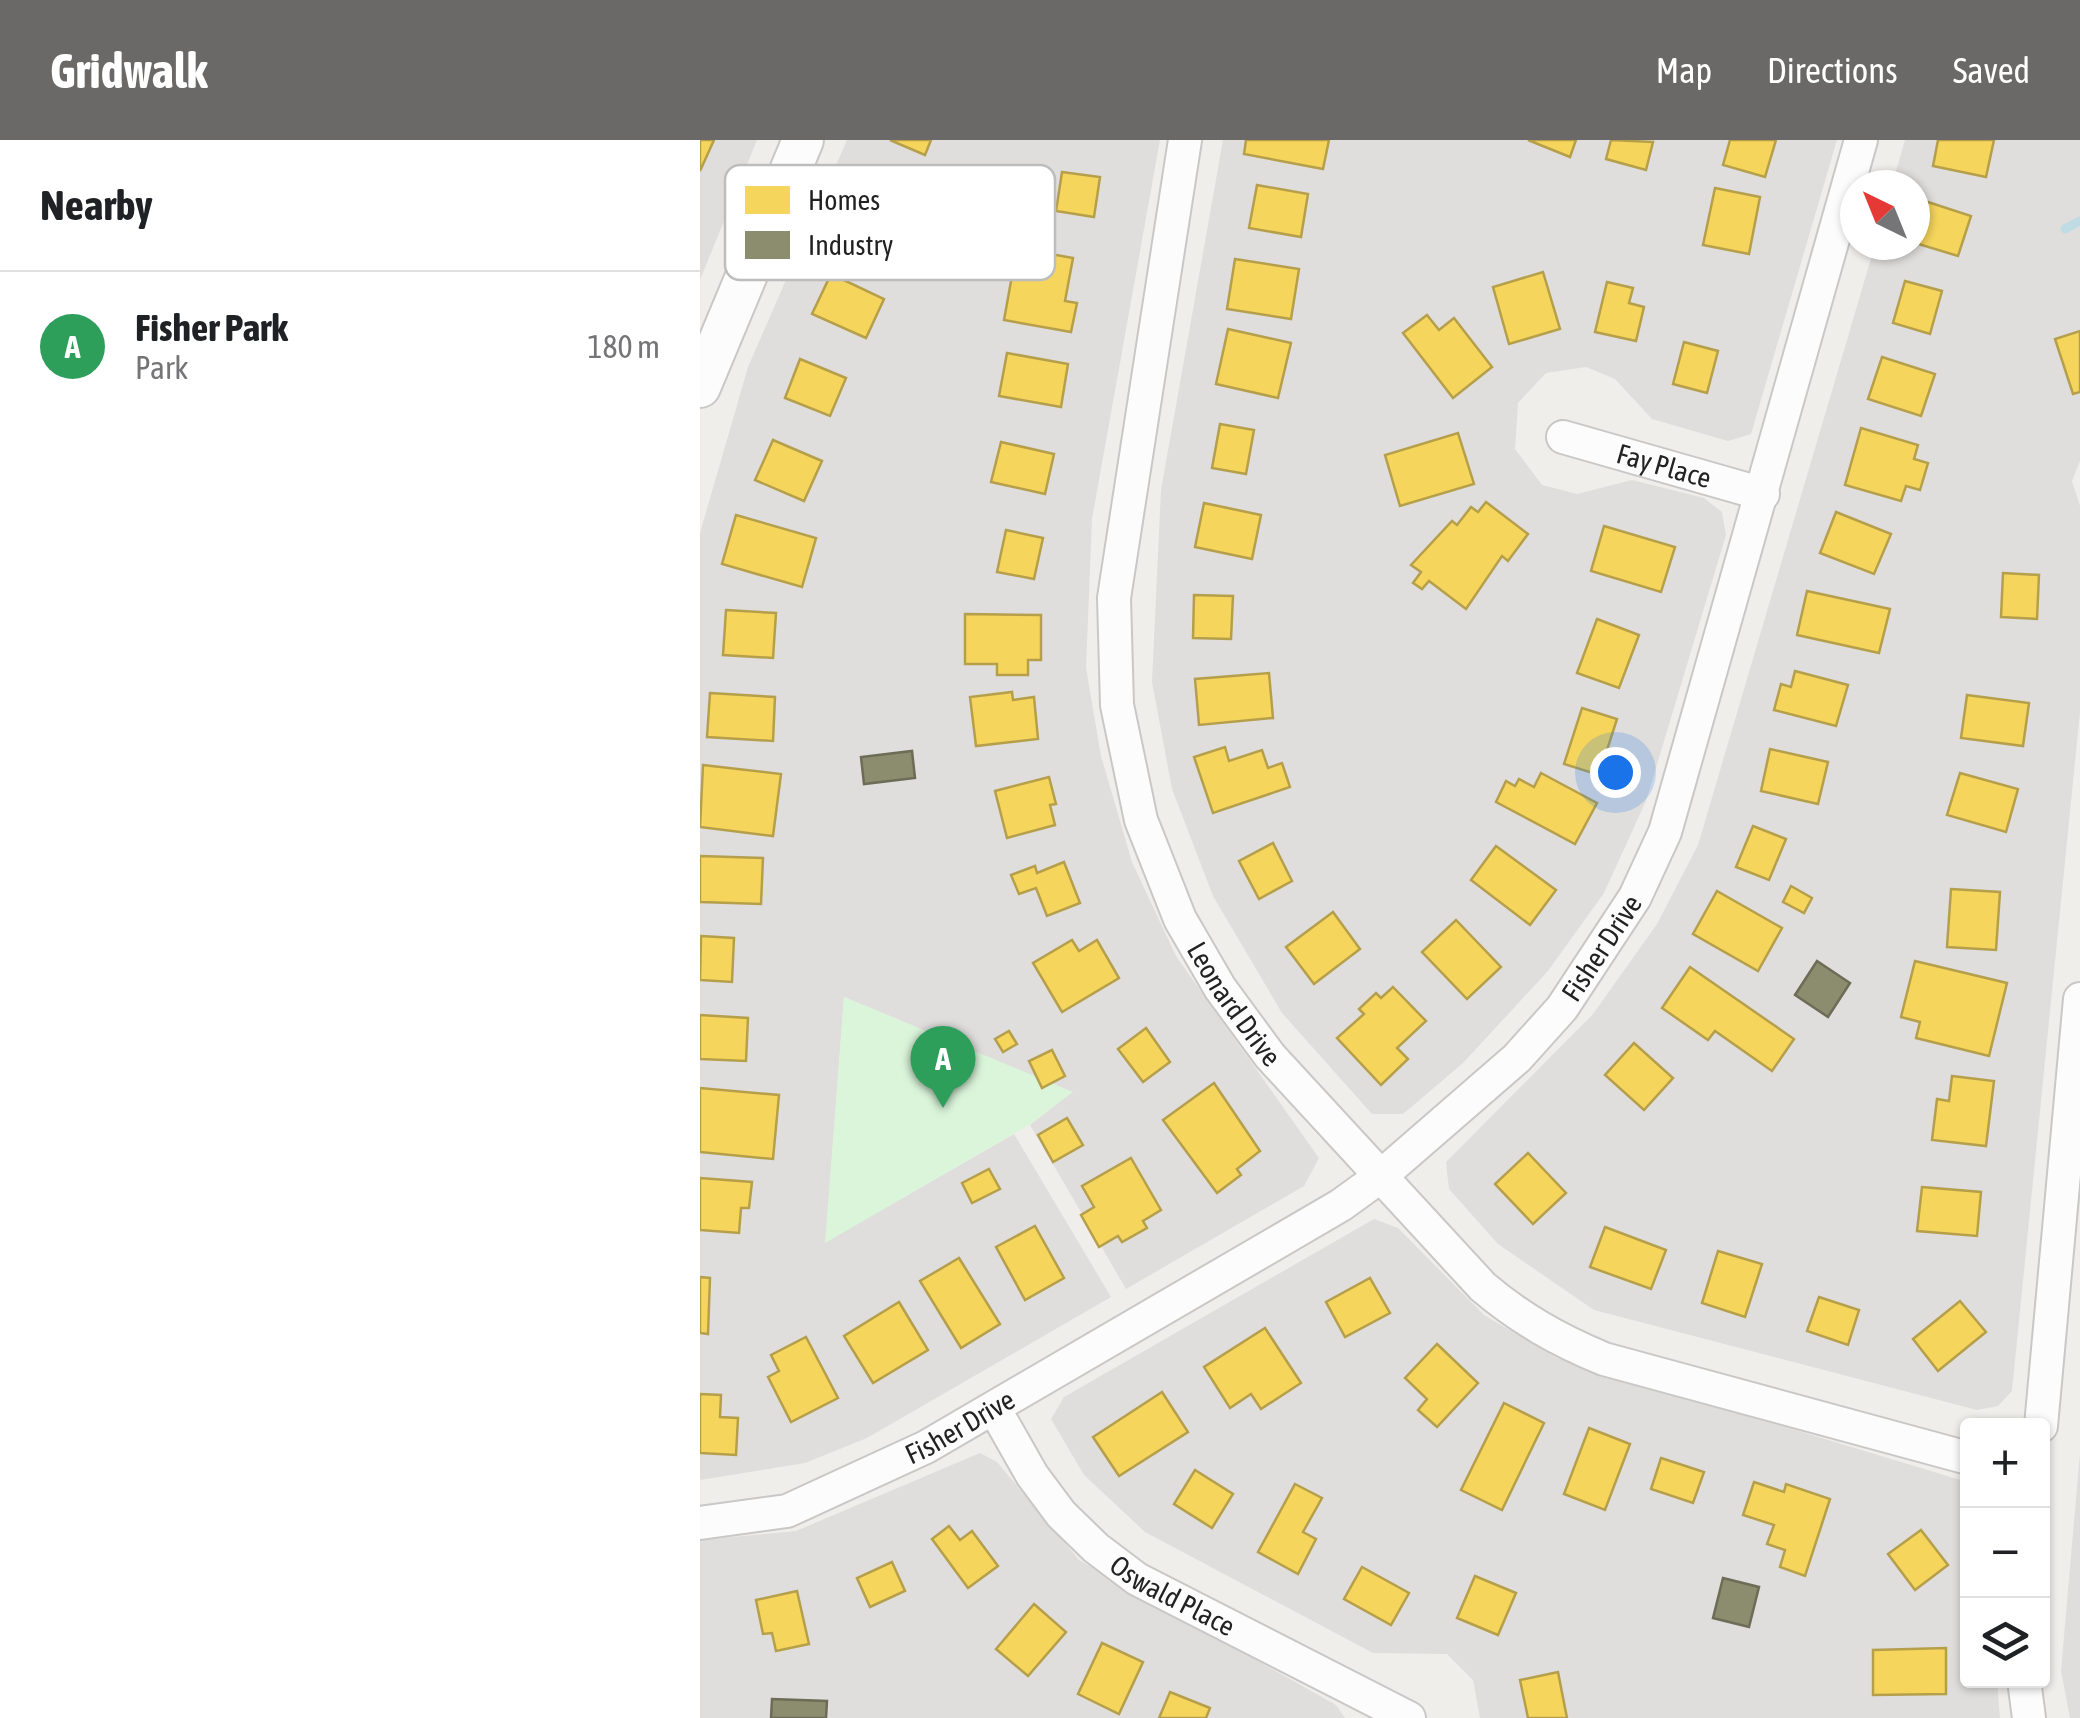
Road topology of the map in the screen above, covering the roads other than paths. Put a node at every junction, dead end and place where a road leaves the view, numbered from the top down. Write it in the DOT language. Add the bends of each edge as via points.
graph roads {
  1 [pos="803,140"];
  2 [pos="1185,140"];
  3 [pos="1862,140"];
  4 [pos="793,165"];
  5 [pos="745,280"];
  6 [pos="700,387"];
  7 [pos="1563,437"];
  8 [pos="1763,494"];
  9 [pos="2080,999"];
  10 [pos="2076,1092"];
  11 [pos="1381,1176"];
  12 [pos="994,1408"];
  13 [pos="2042,1418"];
  14 [pos="1960,1456"];
  15 [pos="700,1522"];
  16 [pos="2025,1688"];
  17 [pos="1409,1718"];
  18 [pos="2029,1718"];
  1 -- 4 [label="street"];
  2 -- 11 [label="street, Leonard Drive" via="1114,598 1125,752 1158,866 1220,988 1270,1056"];
  3 -- 8 [label="street, Fisher Drive"];
  5 -- 6 [label="street"];
  7 -- 8 [label="street, Fay Place"];
  8 -- 11 [label="street, Fisher Drive" via="1665,832 1635,897 1562,1008 1517,1058"];
  9 -- 10 [label="street"];
  10 -- 13 [label="street"];
  11 -- 12 [label="street, Fisher Drive"];
  11 -- 14 [label="street, Leonard Drive" via="1483,1287 1555,1338 1604,1358"];
  12 -- 15 [label="street, Fisher Drive" via="838,1491 761,1517"];
  12 -- 17 [label="street, Oswald Place" via="1061,1514 1096,1548 1138,1579"];
  16 -- 18 [label="street"];
}
